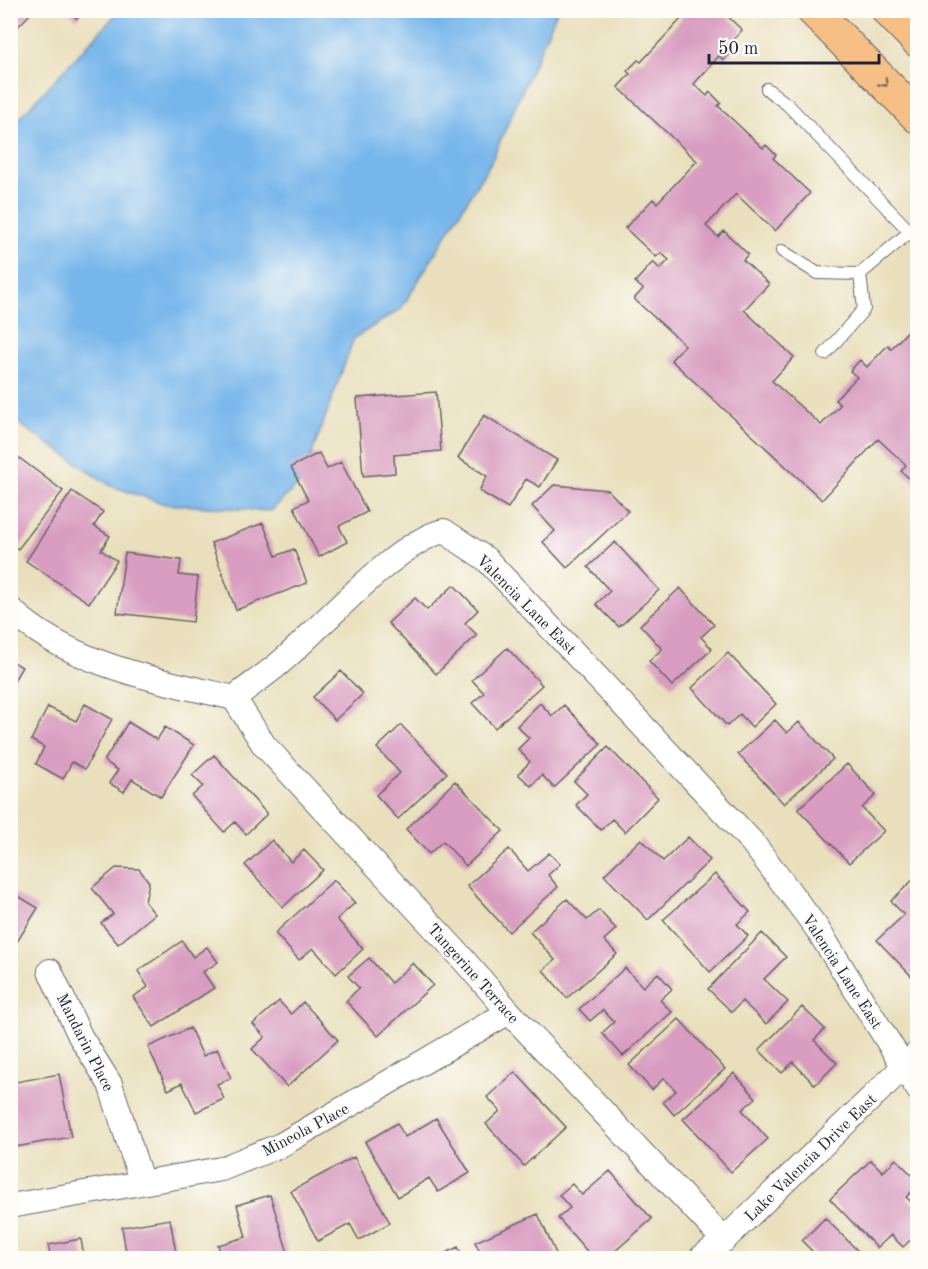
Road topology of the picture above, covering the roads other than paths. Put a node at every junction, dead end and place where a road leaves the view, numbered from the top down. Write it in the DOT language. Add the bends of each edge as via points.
graph roads {
  1 [pos="813,10"];
  2 [pos="888,10"];
  3 [pos="918,41"];
  4 [pos="767,89"];
  5 [pos="918,117"];
  6 [pos="915,232"];
  7 [pos="782,251"];
  8 [pos="860,274"];
  9 [pos="825,354"];
  10 [pos="10,609"];
  11 [pos="234,698"];
  12 [pos="50,971"];
  13 [pos="509,1012"];
  14 [pos="911,1060"];
  15 [pos="918,1089"];
  16 [pos="142,1183"];
  17 [pos="10,1206"];
  18 [pos="724,1240"];
  19 [pos="701,1258"];
  1 -- 5 [label="main road, one-way"];
  2 -- 3 [label="main road"];
  4 -- 6 [label="lane" via="788,105"];
  6 -- 8 [label="lane"];
  7 -- 8 [label="lane" via="817,273"];
  8 -- 9 [label="lane" via="864,309"];
  10 -- 11 [label="street" via="50,639 92,658 147,677"];
  11 -- 13 [label="street, Tangerine Terrace" via="264,745"];
  11 -- 14 [label="street, Valencia Lane East" via="280,663 406,548 444,531 486,559 752,842"];
  12 -- 16 [label="street, Mandarin Place" via="80,1036 110,1084"];
  13 -- 16 [label="street, Mineola Place" via="281,1145 221,1170"];
  13 -- 18 [label="street, Tangerine Terrace"];
  14 -- 15 [label="street, Valencia Lane East"];
  14 -- 18 [label="street, Lake Valencia Drive East"];
  16 -- 17 [label="street, Mineola Place"];
  18 -- 19 [label="street, Lake Valencia Drive East"];
}
